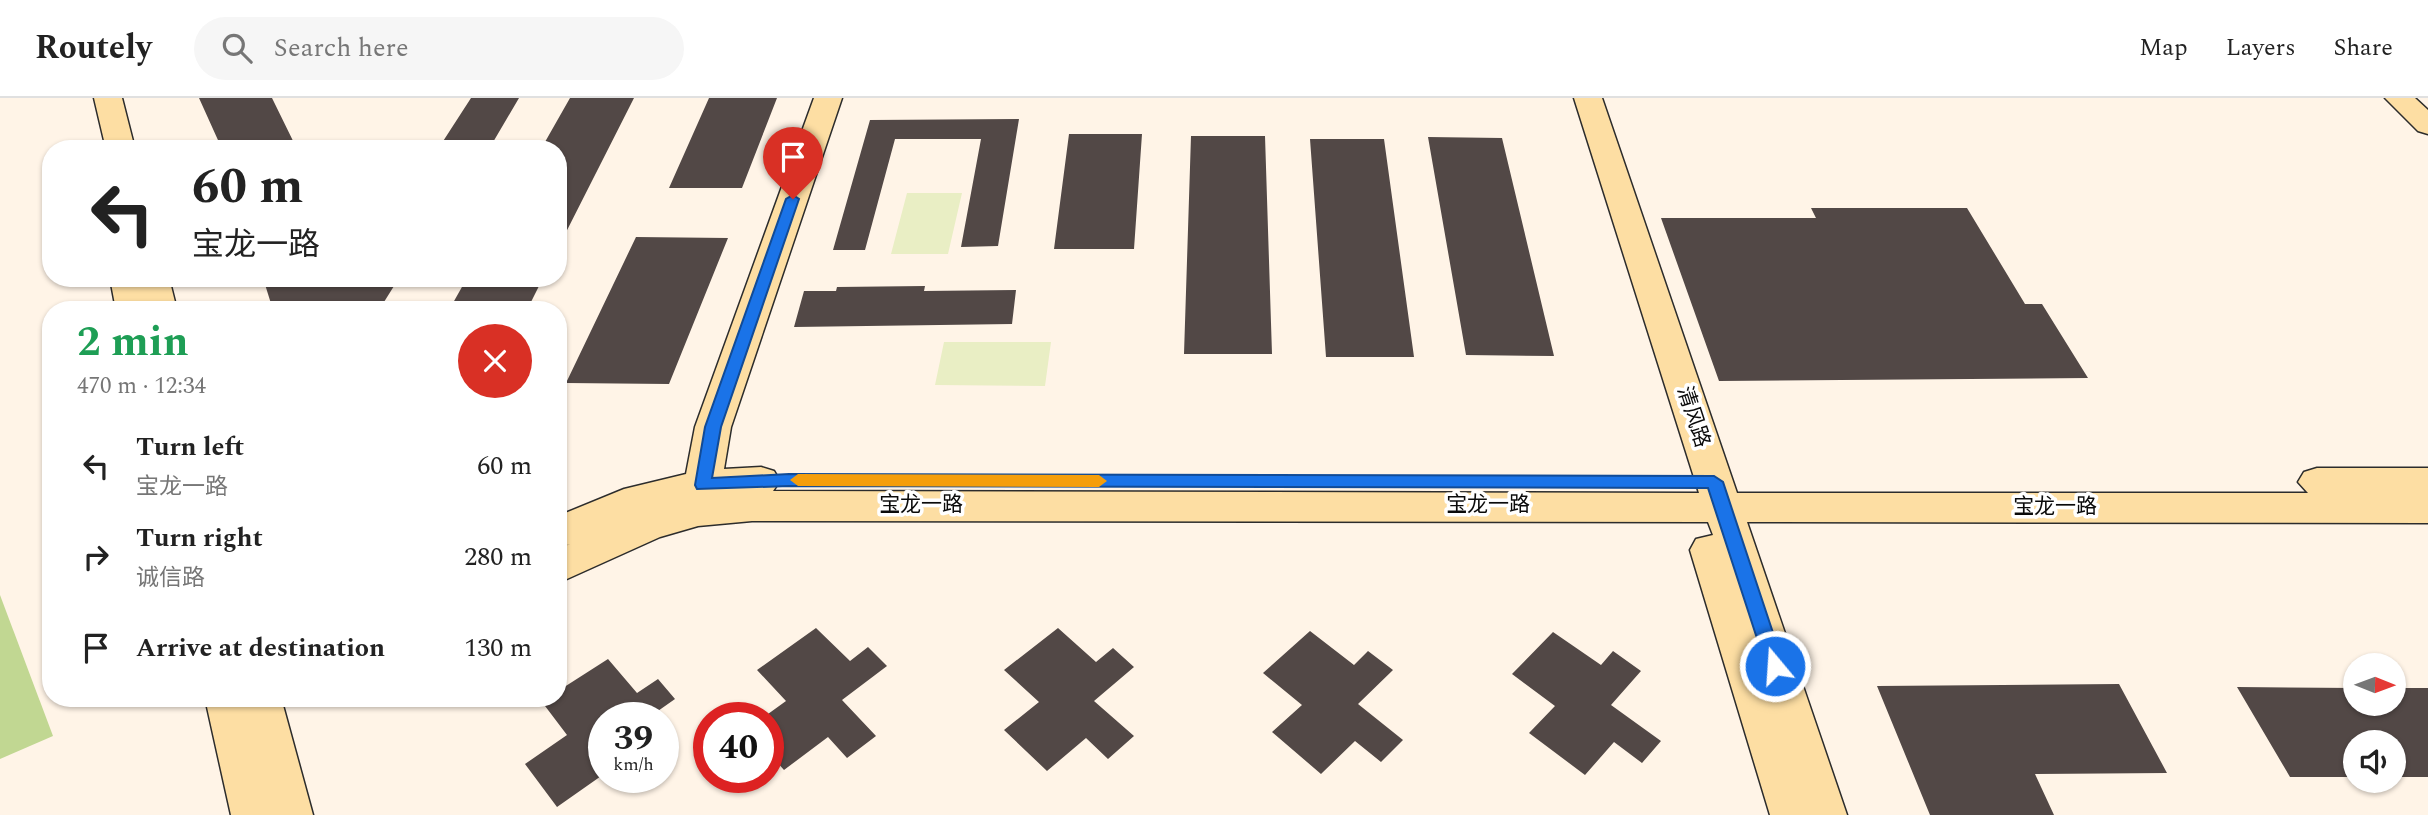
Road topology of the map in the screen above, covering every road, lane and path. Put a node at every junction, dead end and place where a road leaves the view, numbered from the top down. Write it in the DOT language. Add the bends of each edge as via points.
graph roads {
  1 [pos="83,98"];
  2 [pos="108,98"];
  3 [pos="828,98"];
  4 [pos="1569,98"];
  5 [pos="1588,98"];
  6 [pos="2399,98"];
  7 [pos="2428,125"];
  8 [pos="93,140"];
  9 [pos="119,140"];
  10 [pos="2428,482"];
  11 [pos="1706,494"];
  12 [pos="700,498"];
  13 [pos="2428,508"];
  14 [pos="567,529"];
  15 [pos="567,562"];
  16 [pos="246,707"];
  17 [pos="248,707"];
  18 [pos="254,815"];
  19 [pos="290,815"];
  20 [pos="1793,815"];
  21 [pos="1824,815"];
  1 -- 8 [label="street"];
  2 -- 9 [label="street"];
  3 -- 12 [label="street" via="713,427"];
  4 -- 11 [label="street, 清风路"];
  5 -- 11 [label="street, 清风路"];
  6 -- 7 [label="street"];
  10 -- 11 [label="street, 宝龙一路"];
  11 -- 12 [label="street, 宝龙一路" via="782,505"];
  11 -- 13 [label="street, 宝龙一路"];
  11 -- 20 [label="street, 清风路"];
  11 -- 21 [label="street, 清风路"];
  12 -- 14 [label="street, 宝龙一路" via="637,499"];
  12 -- 15 [label="street, 宝龙一路"];
  16 -- 18 [label="street"];
  17 -- 19 [label="street"];
}
